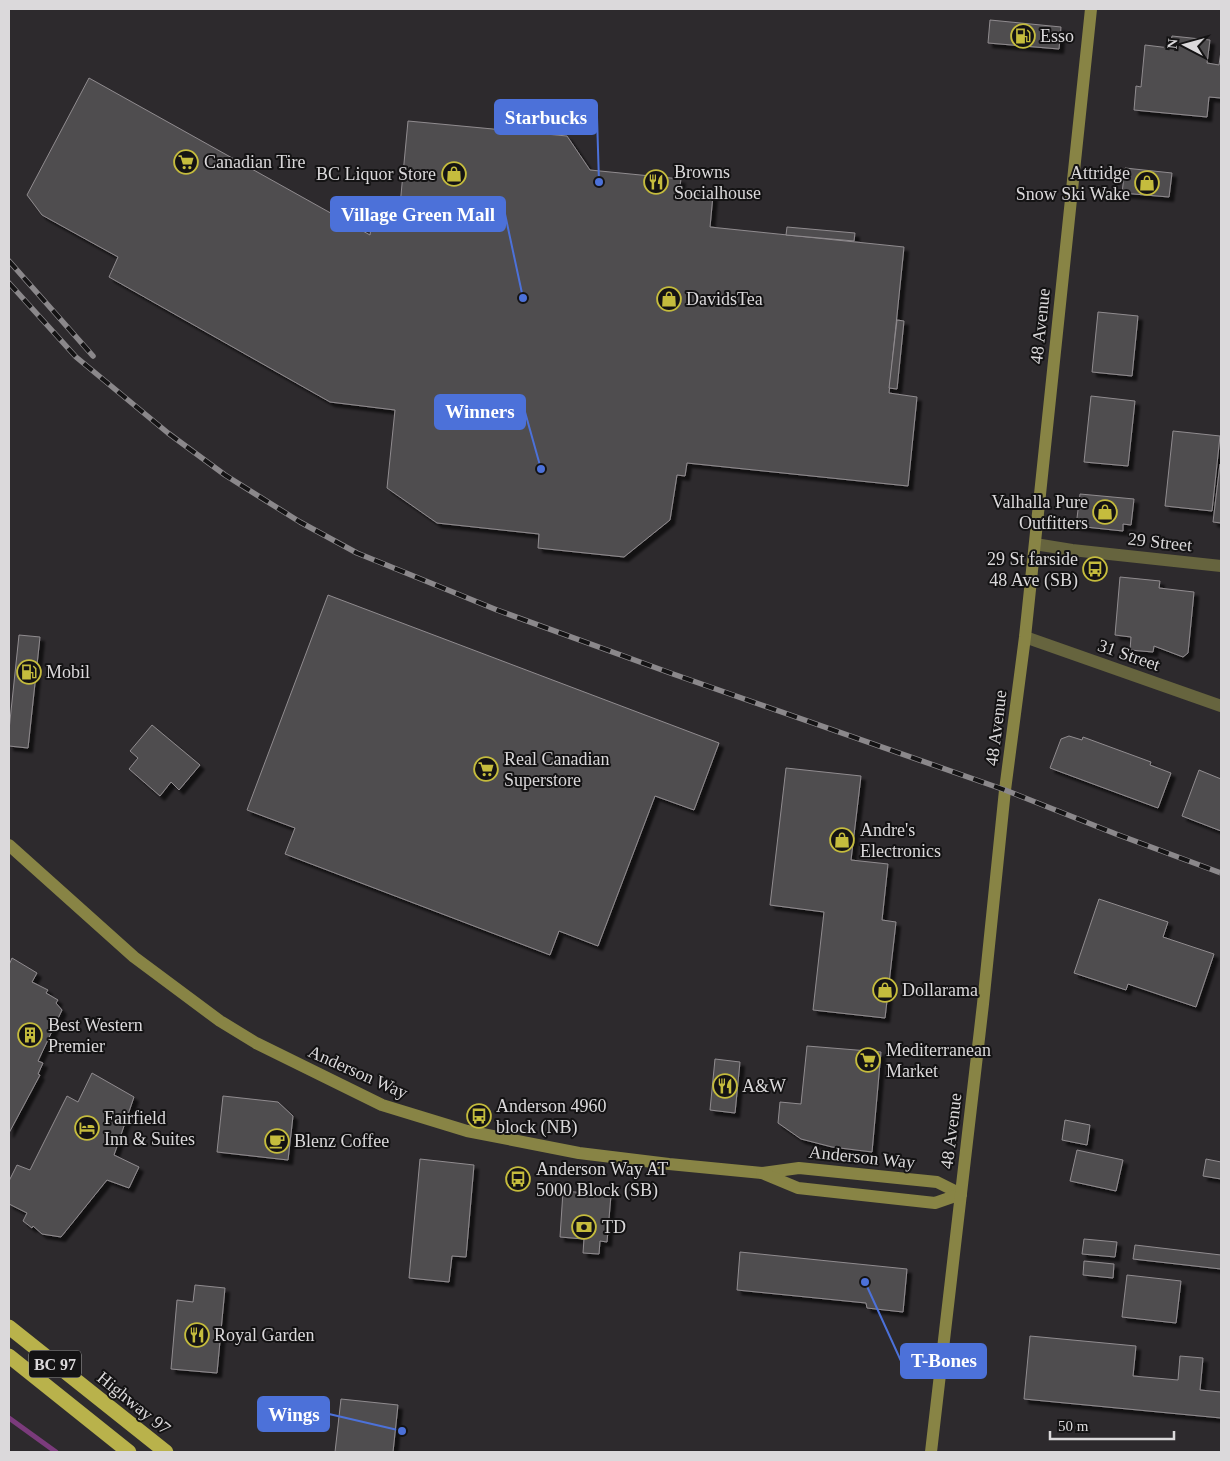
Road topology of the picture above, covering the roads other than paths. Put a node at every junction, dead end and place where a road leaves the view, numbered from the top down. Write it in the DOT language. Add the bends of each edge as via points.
graph roads {
  1 [pos="1083,9"];
  2 [pos="1091,9"];
  3 [pos="1088,44"];
  4 [pos="1035,544"];
  5 [pos="1221,566"];
  6 [pos="1025,637"];
  7 [pos="1221,706"];
  8 [pos="9,845"];
  9 [pos="762,1173"];
  10 [pos="961,1194"];
  11 [pos="9,1327"];
  12 [pos="9,1356"];
  13 [pos="129,1452"];
  14 [pos="166,1452"];
  15 [pos="931,1452"];
  1 -- 3 [label="main road"];
  2 -- 3 [label="main road, 48 Avenue"];
  3 -- 4 [label="main road, 48 Avenue"];
  4 -- 5 [label="street, 29 Street"];
  4 -- 6 [label="main road, 48 Avenue"];
  6 -- 7 [label="street, 31 Street"];
  6 -- 10 [label="main road, 48 Avenue"];
  8 -- 9 [label="main road, Anderson Way" via="134,957 220,1021 265,1048 382,1105 467,1131 579,1153"];
  9 -- 10 [label="main road, Anderson Way" via="799,1168 937,1182"];
  9 -- 10 [label="main road, Anderson Way" via="798,1188 935,1203"];
  10 -- 15 [label="main road, 48 Avenue"];
  11 -- 14 [label="highway, Highway 97 / BC 97"];
  12 -- 13 [label="highway, BC 97"];
}
